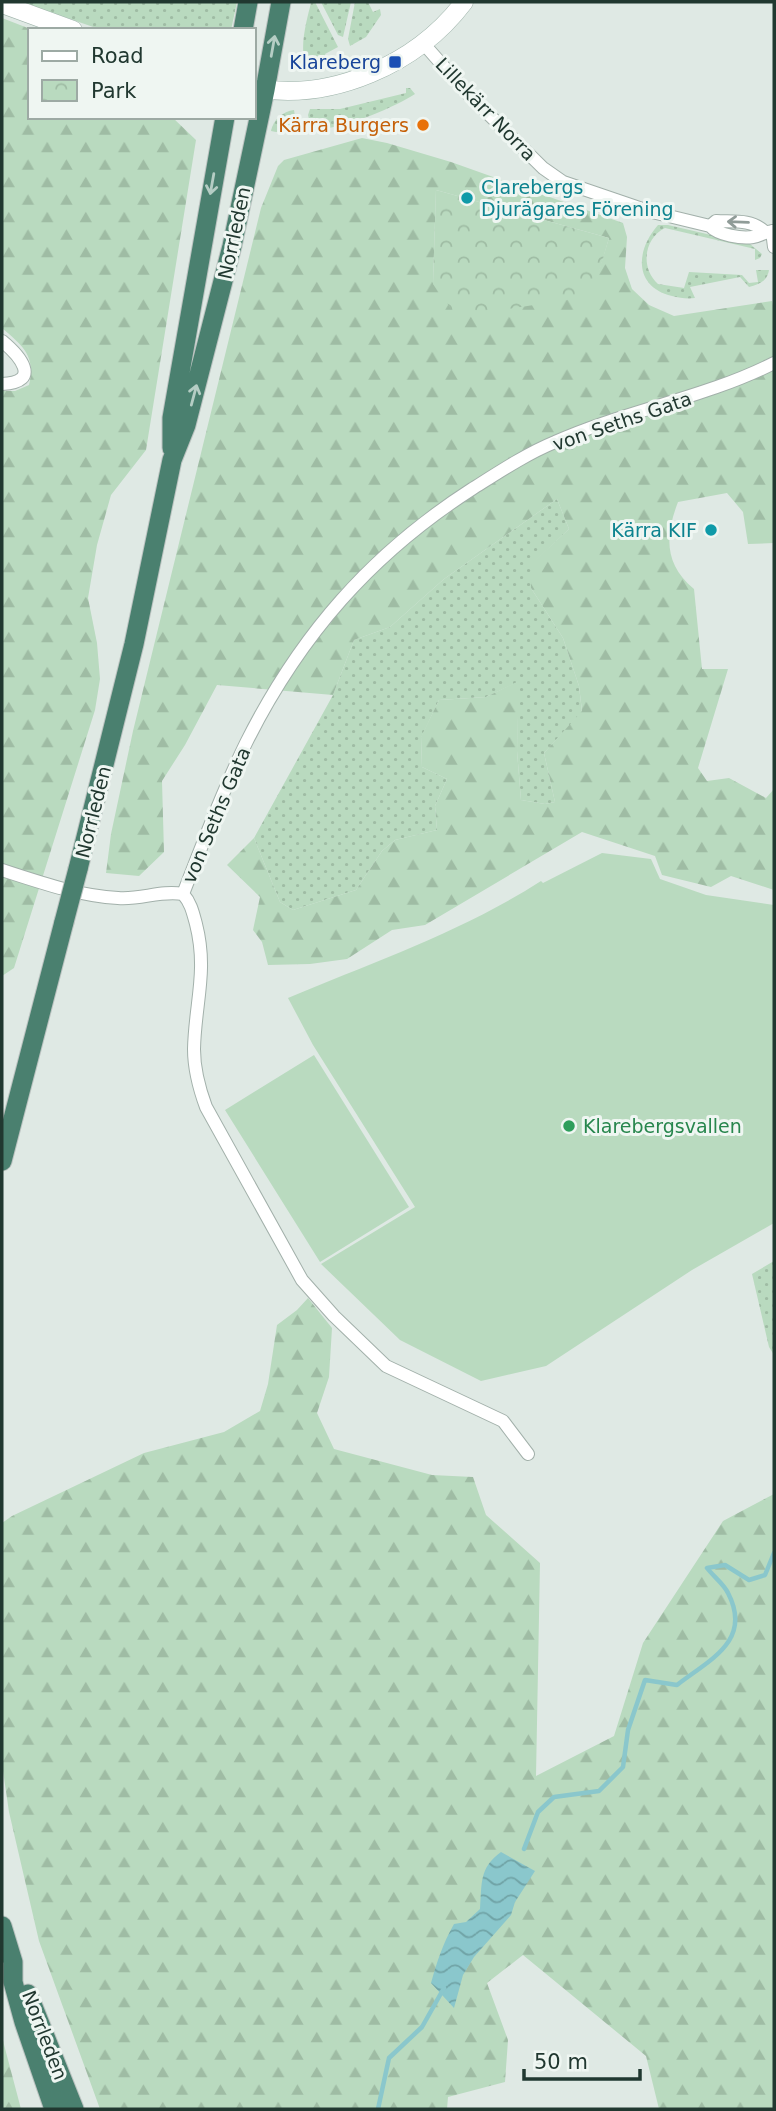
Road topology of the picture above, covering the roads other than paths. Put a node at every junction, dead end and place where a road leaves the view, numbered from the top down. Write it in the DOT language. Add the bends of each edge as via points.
graph roads {
  1 [pos="248,2"];
  2 [pos="281,2"];
  3 [pos="464,2"];
  4 [pos="2,4"];
  5 [pos="68,28"];
  6 [pos="243,28"];
  7 [pos="423,43"];
  8 [pos="260,89"];
  9 [pos="256,109"];
  10 [pos="225,119"];
  11 [pos="254,119"];
  12 [pos="770,231"];
  13 [pos="774,247"];
  14 [pos="2,341"];
  15 [pos="774,363"];
  16 [pos="2,384"];
  17 [pos="172,460"];
  18 [pos="2,870"];
  19 [pos="183,894"];
  20 [pos="2,1161"];
  21 [pos="528,1454"];
  22 [pos="2,1926"];
  23 [pos="13,1962"];
  24 [pos="43,2078"];
  25 [pos="45,2109"];
  26 [pos="54,2109"];
  27 [pos="74,2109"];
  1 -- 6 [label="highway"];
  8 -- 2 [label="highway, Norrleden, one-way"];
  3 -- 7 [label="main road"];
  4 -- 5 [label="main road"];
  7 -- 8 [label="main road" via="361,78 312,89"];
  7 -- 12 [label="street, Lillekärr Norra" via="476,102 563,182 637,208 710,226 716,221 748,222"];
  9 -- 8 [label="highway, Norrleden, one-way"];
  10 -- 17 [label="highway, Norrleden, one-way" via="172,418"];
  17 -- 11 [label="highway, Norrleden, one-way" via="213,323"];
  12 -- 13 [label="street"];
  14 -- 16 [label="street" via="21,358 25,369 16,381"];
  15 -- 19 [label="street, von Seths Gata" via="722,387 585,431 530,454 435,513 372,566 294,660 247,741"];
  17 -- 20 [label="highway, Norrleden, bridge" via="126,678"];
  18 -- 19 [label="street" via="95,896"];
  19 -- 21 [label="street, von Seths Gata" via="191,906 202,955 194,1050 198,1085 302,1280 378,1360 503,1421"];
  22 -- 23 [label="highway, Norrleden"];
  23 -- 24 [label="highway, Norrleden" via="13,1982"];
  23 -- 27 [label="highway, Norrleden" via="22,1973"];
  24 -- 25 [label="highway"];
  24 -- 26 [label="highway, Norrleden"];
}
